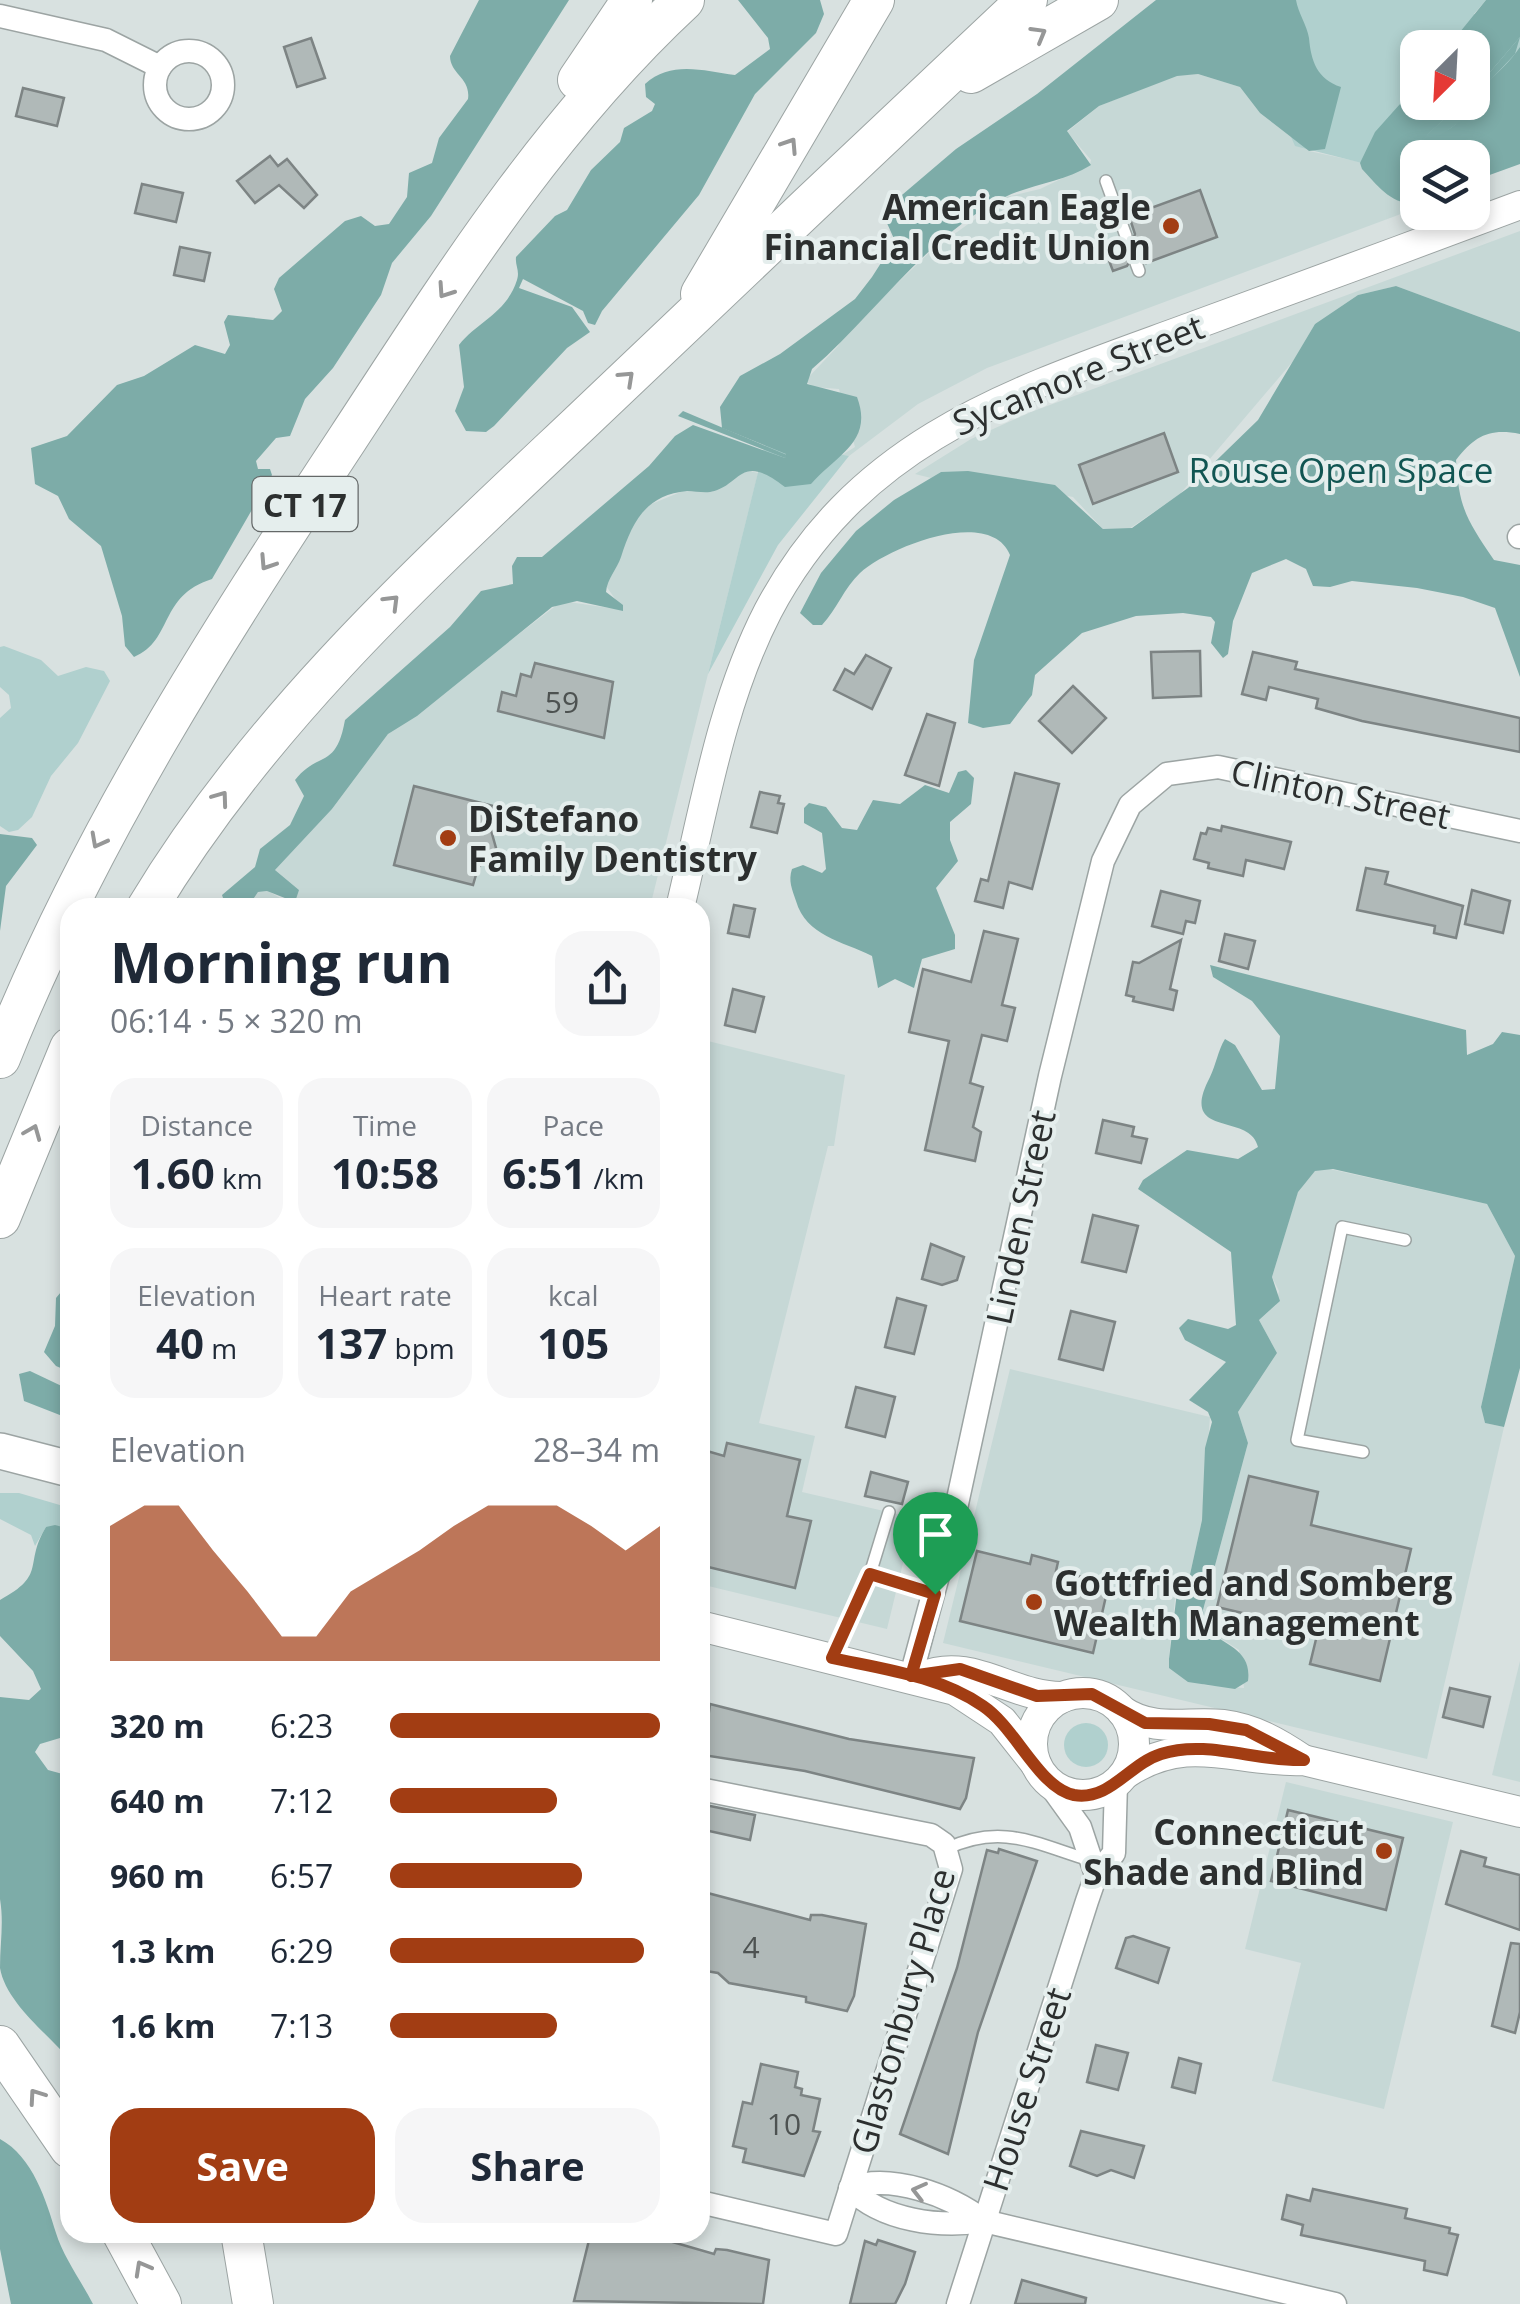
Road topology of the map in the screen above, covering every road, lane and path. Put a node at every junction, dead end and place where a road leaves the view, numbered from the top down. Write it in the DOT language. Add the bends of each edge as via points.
graph roads {
  1 [pos="632,0"];
  2 [pos="684,0"];
  3 [pos="874,0"];
  4 [pos="1027,0"];
  5 [pos="1098,0"];
  6 [pos="0,16"];
  7 [pos="160,67"];
  8 [pos="923,98"];
  9 [pos="1106,182"];
  10 [pos="1520,205"];
  11 [pos="490,226"];
  12 [pos="1126,236"];
  13 [pos="689,320"];
  14 [pos="1162,776"];
  15 [pos="1520,830"];
  16 [pos="70,898"];
  17 [pos="154,898"];
  18 [pos="682,898"];
  19 [pos="60,917"];
  20 [pos="0,1058"];
  21 [pos="60,1072"];
  22 [pos="0,1218"];
  23 [pos="1405,1240"];
  24 [pos="1,1451"];
  25 [pos="1362,1452"];
  26 [pos="60,1466"];
  27 [pos="889,1512"];
  28 [pos="870,1574"];
  29 [pos="935,1594"];
  30 [pos="710,1628"];
  31 [pos="832,1658"];
  32 [pos="915,1677"];
  33 [pos="1063,1697"];
  34 [pos="1122,1712"];
  35 [pos="1304,1760"];
  36 [pos="1040,1770"];
  37 [pos="1121,1778"];
  38 [pos="710,1791"];
  39 [pos="1520,1812"];
  40 [pos="946,1849"];
  41 [pos="1092,1867"];
  42 [pos="0,2046"];
  43 [pos="60,2133"];
  44 [pos="850,2188"];
  45 [pos="710,2204"];
  46 [pos="984,2221"];
  47 [pos="128,2243"];
  48 [pos="244,2243"];
  49 [pos="161,2304"];
  50 [pos="253,2304"];
  51 [pos="958,2304"];
  52 [pos="1335,2304"];
  1 -- 11 [label="highway" via="517,172"];
  2 -- 11 [label="highway, CT 17" via="621,62"];
  13 -- 3 [label="highway, one-way"];
  4 -- 8 [label="highway"];
  8 -- 5 [label="highway, one-way"];
  6 -- 7 [label="street" via="106,40"];
  8 -- 13 [label="highway"];
  9 -- 12 [label="lane"];
  10 -- 18 [label="street, Sycamore Street" via="1033,386 949,424 880,472 816,535 757,635 730,708"];
  11 -- 16 [label="highway, CT 17, one-way" via="132,778"];
  17 -- 13 [label="highway, one-way" via="234,780 324,672"];
  14 -- 15 [label="street, Clinton Street" via="1200,767 1239,770"];
  14 -- 29 [label="street, Linden Street" via="1130,805 1103,862"];
  19 -- 20 [label="highway, CT 17, one-way"];
  22 -- 21 [label="highway, one-way"];
  23 -- 25 [label="lane" via="1342,1227 1297,1440"];
  24 -- 26 [label="main road"];
  27 -- 28 [label="lane"];
  28 -- 29 [label="lane"];
  28 -- 31 [label="lane"];
  29 -- 32 [label="street, Linden Street"];
  30 -- 31 [label="main road"];
  31 -- 32 [label="main road"];
  32 -- 33 [label="main road" via="960,1669 1024,1692"];
  32 -- 36 [label="main road" via="986,1708"];
  33 -- 34 [label="main road" via="1098,1695"];
  33 -- 36 [label="main road" via="1037,1722 1032,1743"];
  34 -- 35 [label="main road" via="1157,1726 1246,1730"];
  34 -- 37 [label="main road" via="1134,1745"];
  35 -- 37 [label="main road" via="1180,1750"];
  35 -- 39 [label="main road"];
  36 -- 37 [label="main road" via="1075,1795 1097,1794"];
  36 -- 41 [label="street" via="1080,1828"];
  37 -- 41 [label="street, House Street" via="1114,1850"];
  38 -- 40 [label="street, Glastonbury Place" via="931,1836"];
  40 -- 41 [label="lane" via="996,1834"];
  40 -- 44 [label="street, Glastonbury Place" via="951,1869"];
  41 -- 46 [label="street, House Street"];
  43 -- 42 [label="highway, one-way"];
  44 -- 45 [label="street, Glastonbury Place" via="836,2234"];
  44 -- 46 [label="street, Glastonbury Place" via="886,2183 945,2198"];
  46 -- 51 [label="street, House Street"];
  46 -- 52 [label="street, Glastonbury Place"];
  49 -- 47 [label="highway, one-way"];
  48 -- 50 [label="highway"];
}
